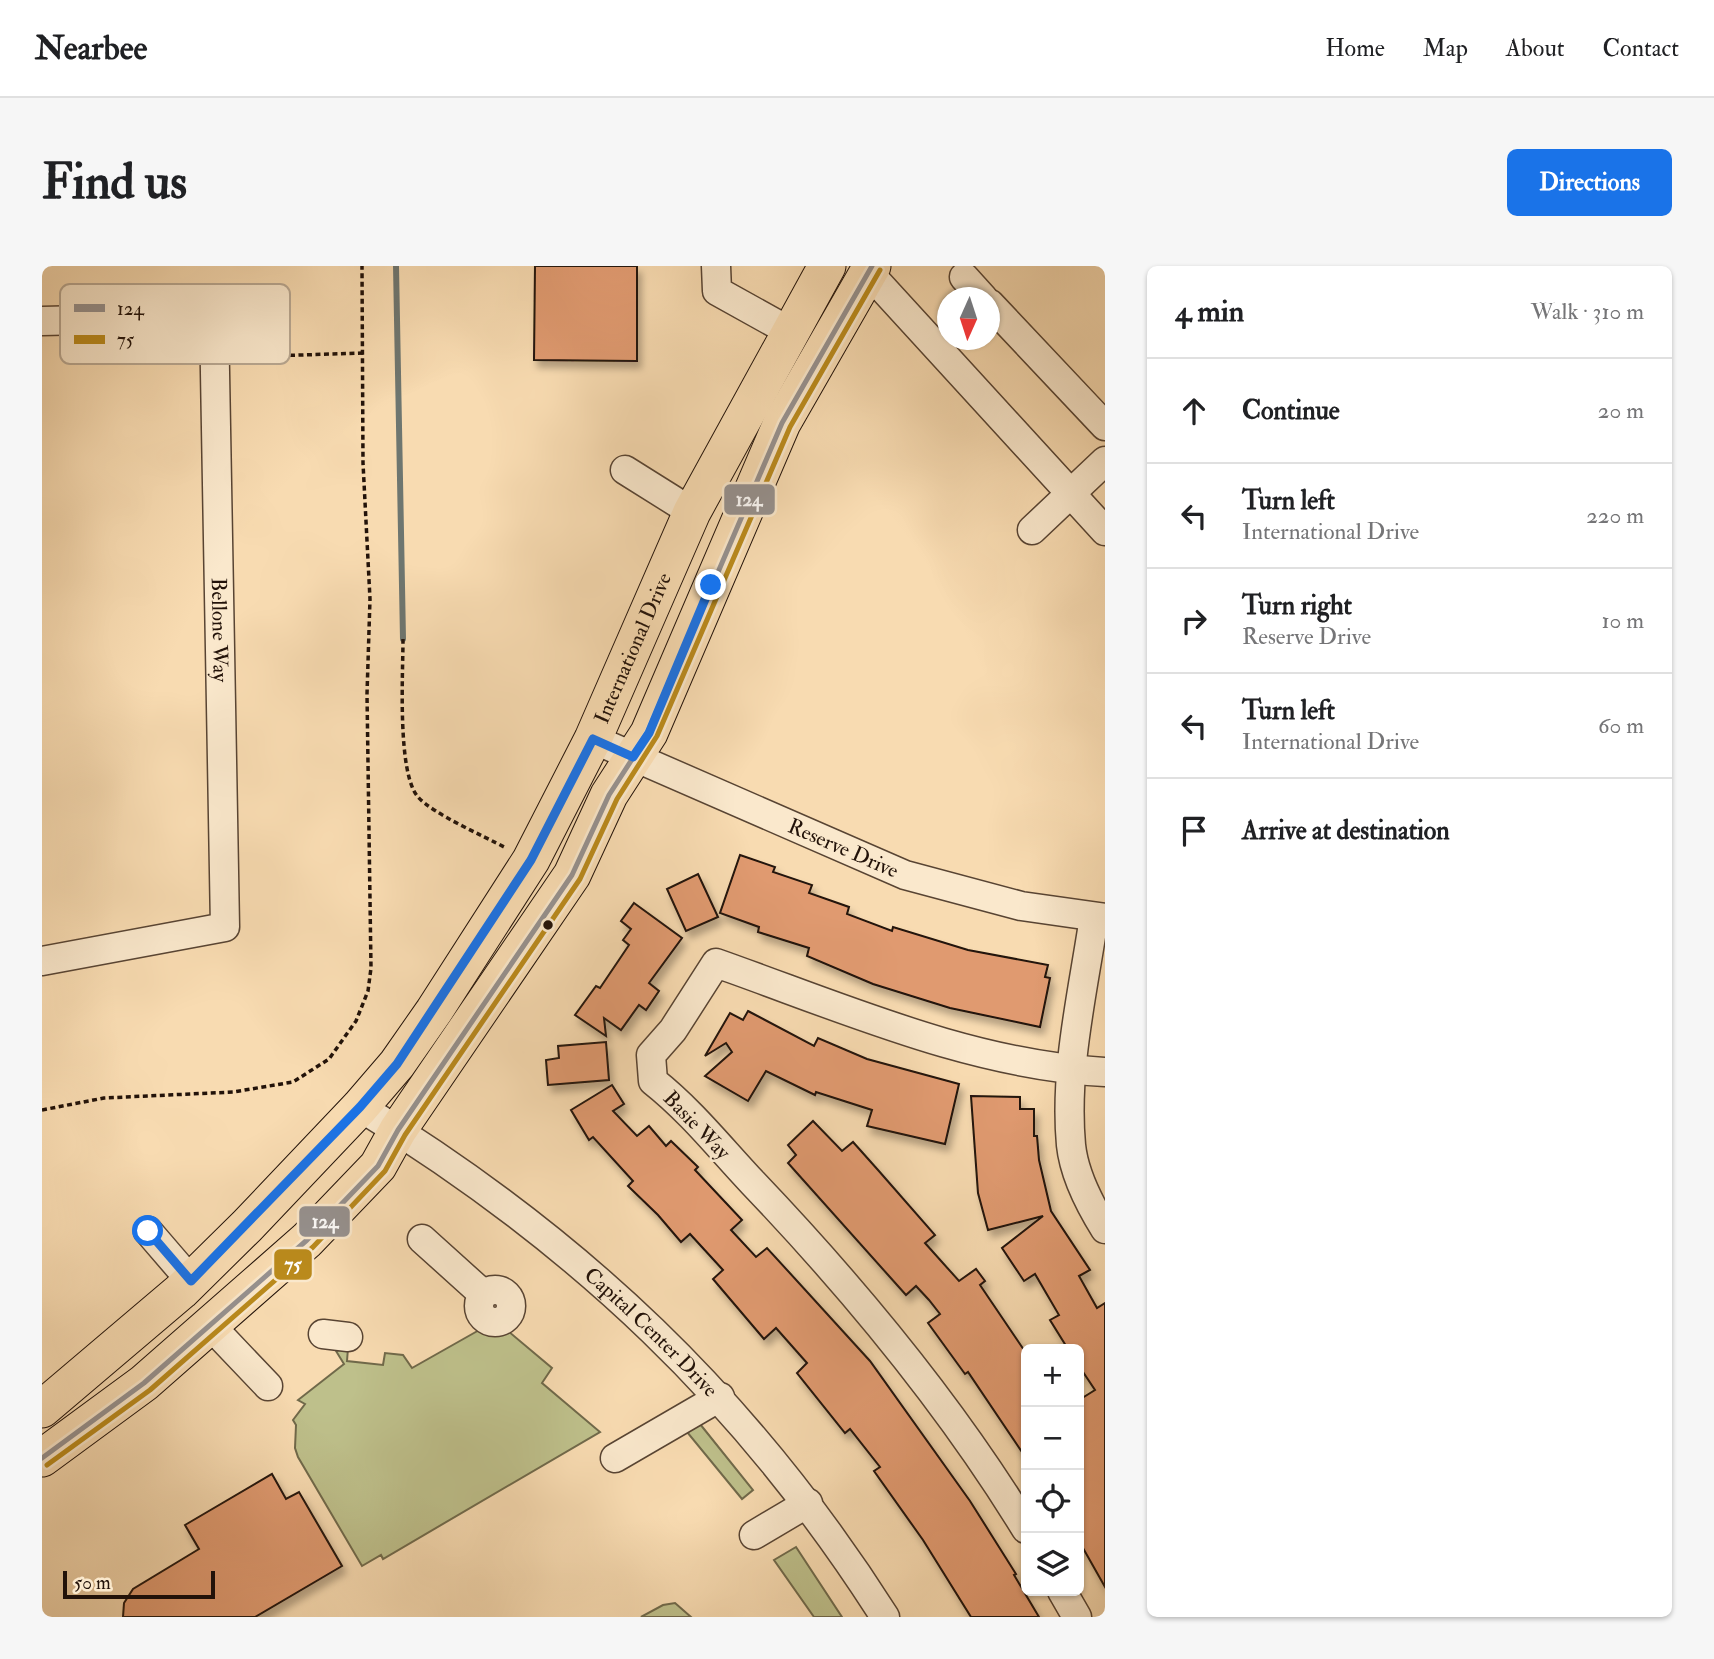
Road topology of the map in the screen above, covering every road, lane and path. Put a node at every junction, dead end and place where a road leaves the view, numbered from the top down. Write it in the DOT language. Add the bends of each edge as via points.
graph roads {
  1 [pos="362,266"];
  2 [pos="716,266"];
  3 [pos="827,266"];
  4 [pos="870,269"];
  5 [pos="964,277"];
  6 [pos="973,287"];
  7 [pos="1000,316"];
  8 [pos="42,321"];
  9 [pos="60,321"];
  10 [pos="789,331"];
  11 [pos="363,353"];
  12 [pos="290,355"];
  13 [pos="215,364"];
  14 [pos="1105,426"];
  15 [pos="1105,461"];
  16 [pos="625,470"];
  17 [pos="1072,493"];
  18 [pos="692,512"];
  19 [pos="1032,530"];
  20 [pos="1105,531"];
  21 [pos="402,639"];
  22 [pos="593,739"];
  23 [pos="633,757"];
  24 [pos="510,850"];
  25 [pos="1099,918"];
  26 [pos="42,961"];
  27 [pos="1071,1070"];
  28 [pos="1105,1072"];
  29 [pos="360,1107"];
  30 [pos="42,1110"];
  31 [pos="398,1130"];
  32 [pos="1105,1229"];
  33 [pos="148,1231"];
  34 [pos="422,1239"];
  35 [pos="191,1281"];
  36 [pos="472,1303"];
  37 [pos="210,1325"];
  38 [pos="113,1351"];
  39 [pos="268,1386"];
  40 [pos="720,1397"];
  41 [pos="42,1409"];
  42 [pos="42,1436"];
  43 [pos="42,1458"];
  44 [pos="615,1458"];
  45 [pos="808,1503"];
  46 [pos="1021,1521"];
  47 [pos="754,1535"];
  48 [pos="1065,1596"];
  49 [pos="885,1617"];
  50 [pos="1077,1617"];
  1 -- 11 [label="path"];
  2 -- 10 [label="street" via="717,291"];
  3 -- 10 [label="main road, International Drive"];
  4 -- 17 [label="street"];
  4 -- 23 [label="main road" via="782,423 649,733"];
  5 -- 6 [label="street"];
  7 -- 14 [label="street"];
  8 -- 9 [label="street, Bellone Way"];
  10 -- 18 [label="main road, International Drive"];
  11 -- 12 [label="path"];
  11 -- 30 [label="path" via="370,599 371,968 356,1021 329,1059 293,1082 233,1093 104,1098"];
  13 -- 26 [label="street, Bellone Way" via="225,927"];
  15 -- 17 [label="street"];
  16 -- 18 [label="street"];
  17 -- 19 [label="street"];
  17 -- 20 [label="street"];
  18 -- 22 [label="main road, International Drive"];
  21 -- 24 [label="path" via="405,746 412,789 429,806"];
  22 -- 23 [label="street, Reserve Drive"];
  22 -- 29 [label="main road, International Drive" via="531,860 397,1064"];
  23 -- 25 [label="street, Reserve Drive" via="905,874 1021,906"];
  23 -- 31 [label="main road" via="609,795 572,875"];
  25 -- 27 [label="street"];
  27 -- 28 [label="street, Basie Way"];
  27 -- 32 [label="street" via="1071,1146 1084,1189"];
  27 -- 46 [label="street, Basie Way" via="998,1056 919,1033 716,963 673,1030 651,1055 653,1081 684,1105 840,1277 928,1384"];
  29 -- 31 [label="street, Capital Center Drive"];
  29 -- 35 [label="main road, International Drive"];
  31 -- 37 [label="main road" via="378,1166 325,1222"];
  31 -- 40 [label="street, Capital Center Drive" via="472,1179 595,1275"];
  33 -- 35 [label="street"];
  34 -- 36 [label="street"];
  35 -- 38 [label="main road, International Drive"];
  37 -- 39 [label="street"];
  37 -- 43 [label="main road" via="144,1383"];
  38 -- 41 [label="main road, International Drive"];
  38 -- 42 [label="main road" via="64,1421"];
  40 -- 44 [label="street"];
  40 -- 45 [label="street, Capital Center Drive"];
  45 -- 47 [label="street"];
  45 -- 49 [label="street, Capital Center Drive"];
  48 -- 50 [label="street"];
}
